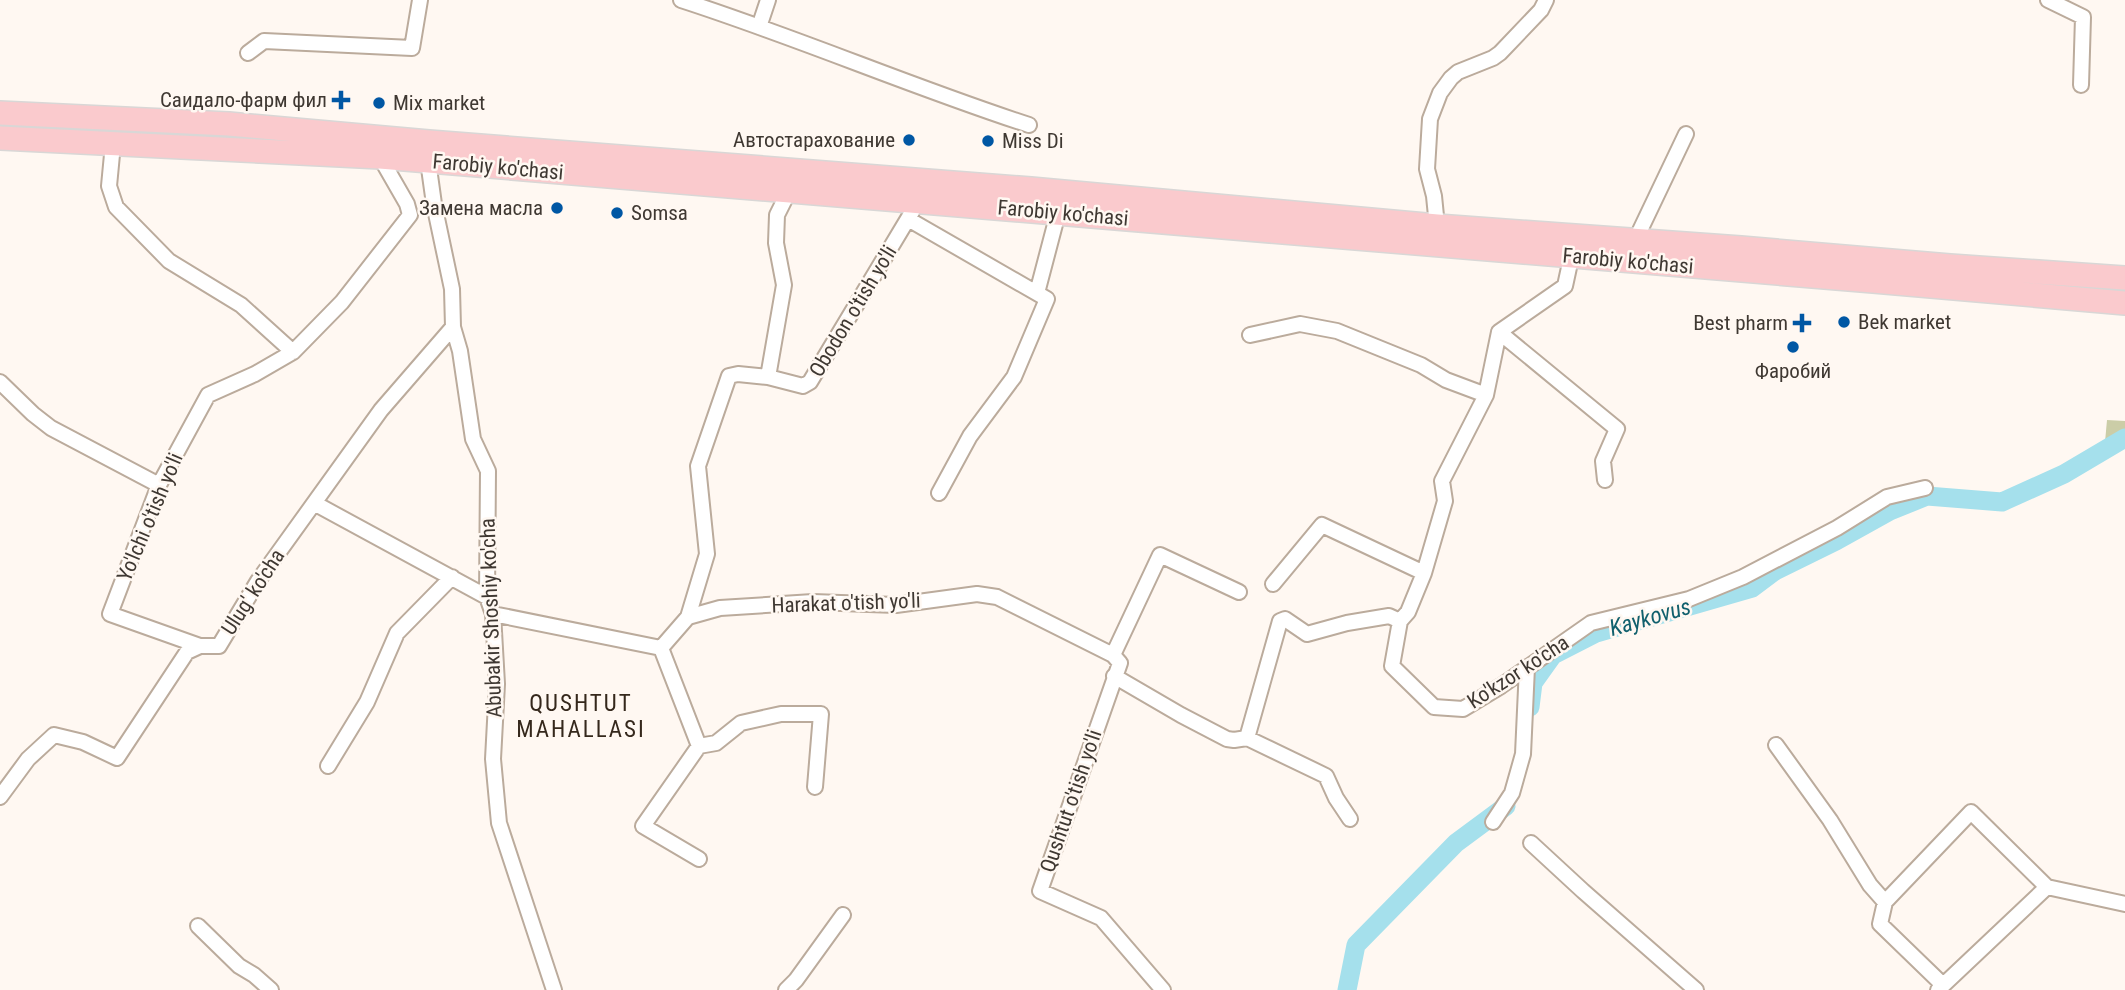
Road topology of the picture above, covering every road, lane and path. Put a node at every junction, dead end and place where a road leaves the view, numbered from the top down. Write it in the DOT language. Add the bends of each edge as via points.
graph roads {
  1 [pos="420,0"];
  2 [pos="681,0"];
  3 [pos="768,0"];
  4 [pos="1546,0"];
  5 [pos="2048,0"];
  6 [pos="759,27"];
  7 [pos="248,53"];
  8 [pos="2081,85"];
  9 [pos="0,113"];
  10 [pos="1029,125"];
  11 [pos="1686,134"];
  12 [pos="0,138"];
  13 [pos="113,144"];
  14 [pos="380,157"];
  15 [pos="428,162"];
  16 [pos="789,191"];
  17 [pos="913,210"];
  18 [pos="1058,213"];
  19 [pos="1437,226"];
  20 [pos="1635,241"];
  21 [pos="1573,246"];
  22 [pos="2125,278"];
  23 [pos="1037,293"];
  24 [pos="2125,303"];
  25 [pos="453,327"];
  26 [pos="1499,332"];
  27 [pos="1250,335"];
  28 [pos="293,352"];
  29 [pos="768,377"];
  30 [pos="0,382"];
  31 [pos="1486,395"];
  32 [pos="1605,481"];
  33 [pos="159,485"];
  34 [pos="1925,488"];
  35 [pos="939,493"];
  36 [pos="314,503"];
  37 [pos="1423,573"];
  38 [pos="452,577"];
  39 [pos="1273,584"];
  40 [pos="1238,592"];
  41 [pos="487,597"];
  42 [pos="493,614"];
  43 [pos="688,617"];
  44 [pos="1400,621"];
  45 [pos="200,646"];
  46 [pos="661,648"];
  47 [pos="1113,655"];
  48 [pos="1527,667"];
  49 [pos="1114,676"];
  50 [pos="1247,738"];
  51 [pos="1776,745"];
  52 [pos="699,746"];
  53 [pos="328,766"];
  54 [pos="815,787"];
  55 [pos="0,797"];
  56 [pos="1350,819"];
  57 [pos="1493,822"];
  58 [pos="1531,843"];
  59 [pos="699,859"];
  60 [pos="2055,888"];
  61 [pos="1885,902"];
  62 [pos="2125,904"];
  63 [pos="843,915"];
  64 [pos="198,926"];
  65 [pos="1941,988"];
  66 [pos="271,990"];
  67 [pos="554,990"];
  68 [pos="786,990"];
  69 [pos="1163,990"];
  70 [pos="1696,990"];
  1 -- 7 [label="street" via="412,48 264,41"];
  2 -- 6 [label="street"];
  3 -- 6 [label="street"];
  4 -- 19 [label="street" via="1500,53 1458,72 1440,93 1430,119 1427,169"];
  5 -- 8 [label="street" via="2083,16"];
  6 -- 10 [label="street"];
  9 -- 19 [label="main road, Farobiy ko'chasi" via="256,126"];
  11 -- 20 [label="street"];
  12 -- 13 [label="main road, Farobiy ko'chasi"];
  13 -- 14 [label="main road, Farobiy ko'chasi"];
  13 -- 28 [label="street" via="109,186 116,206 169,261 241,305"];
  14 -- 15 [label="main road, Farobiy ko'chasi"];
  14 -- 28 [label="street, Yo'lchi o'tish yo'li" via="410,215 342,302"];
  15 -- 16 [label="main road, Farobiy ko'chasi"];
  15 -- 25 [label="street, Abubakir Shoshiy ko'cha" via="452,289"];
  16 -- 17 [label="main road, Farobiy ko'chasi"];
  16 -- 29 [label="street" via="777,215 775,243 783,285"];
  17 -- 18 [label="main road, Farobiy ko'chasi"];
  17 -- 23 [label="street"];
  17 -- 29 [label="street, Obodon o'tish yo'li" via="810,383 803,386"];
  18 -- 21 [label="main road, Farobiy ko'chasi"];
  18 -- 23 [label="street"];
  19 -- 21 [label="main road, Farobiy ko'chasi"];
  20 -- 21 [label="main road, Farobiy ko'chasi"];
  20 -- 22 [label="main road, Farobiy ko'chasi"];
  21 -- 24 [label="main road, Farobiy ko'chasi"];
  21 -- 26 [label="street" via="1565,286"];
  23 -- 35 [label="street" via="1047,299 1014,377 970,436"];
  25 -- 36 [label="street, Ulug' ko'cha" via="381,410"];
  25 -- 41 [label="street, Abubakir Shoshiy ko'cha" via="473,439 488,471"];
  26 -- 31 [label="street"];
  26 -- 32 [label="street" via="1617,429 1603,461"];
  27 -- 31 [label="street" via="1300,324 1337,331"];
  28 -- 33 [label="street, Yo'lchi o'tish yo'li" via="208,395"];
  29 -- 43 [label="street, Obodon o'tish yo'li" via="729,376 698,466 706,554"];
  30 -- 33 [label="street" via="51,428"];
  31 -- 37 [label="street" via="1442,481 1445,501"];
  33 -- 45 [label="street, Yo'lchi o'tish yo'li" via="110,614"];
  34 -- 48 [label="street, Ko'kzor ko'cha" via="1887,497 1837,528 1700,595 1591,623"];
  36 -- 38 [label="street"];
  36 -- 45 [label="street, Ulug' ko'cha" via="219,646"];
  37 -- 39 [label="street" via="1322,524"];
  37 -- 44 [label="street"];
  38 -- 41 [label="street"];
  38 -- 53 [label="street" via="397,634 367,702"];
  40 -- 47 [label="street" via="1160,555"];
  41 -- 42 [label="street, Abubakir Shoshiy ko'cha"];
  42 -- 46 [label="street"];
  42 -- 67 [label="street, Abubakir Shoshiy ko'cha" via="498,684 493,759 499,823"];
  43 -- 46 [label="street"];
  43 -- 47 [label="street, Harakat o'tish yo'li" via="720,608 813,602 896,605 977,594 998,597"];
  44 -- 48 [label="street, Ko'kzor ko'cha" via="1392,666 1434,707 1463,709"];
  44 -- 50 [label="street" via="1389,617 1307,634 1282,619"];
  45 -- 55 [label="street, Ulug' ko'cha" via="187,652 117,758 54,735 27,759"];
  46 -- 52 [label="street"];
  47 -- 49 [label="street" via="1120,663"];
  48 -- 57 [label="street" via="1523,754 1512,793"];
  49 -- 50 [label="street" via="1227,739"];
  49 -- 69 [label="street, Qushtut o'tish yo'li" via="1040,891 1101,918"];
  50 -- 56 [label="street" via="1326,776"];
  51 -- 61 [label="street"];
  52 -- 54 [label="street" via="716,743 741,723 781,714 821,715"];
  52 -- 59 [label="street" via="643,826"];
  58 -- 70 [label="street"];
  60 -- 61 [label="street" via="1971,812"];
  60 -- 62 [label="street"];
  60 -- 65 [label="street"];
  61 -- 65 [label="street" via="1880,924"];
  63 -- 68 [label="street"];
  64 -- 66 [label="street"];
}
